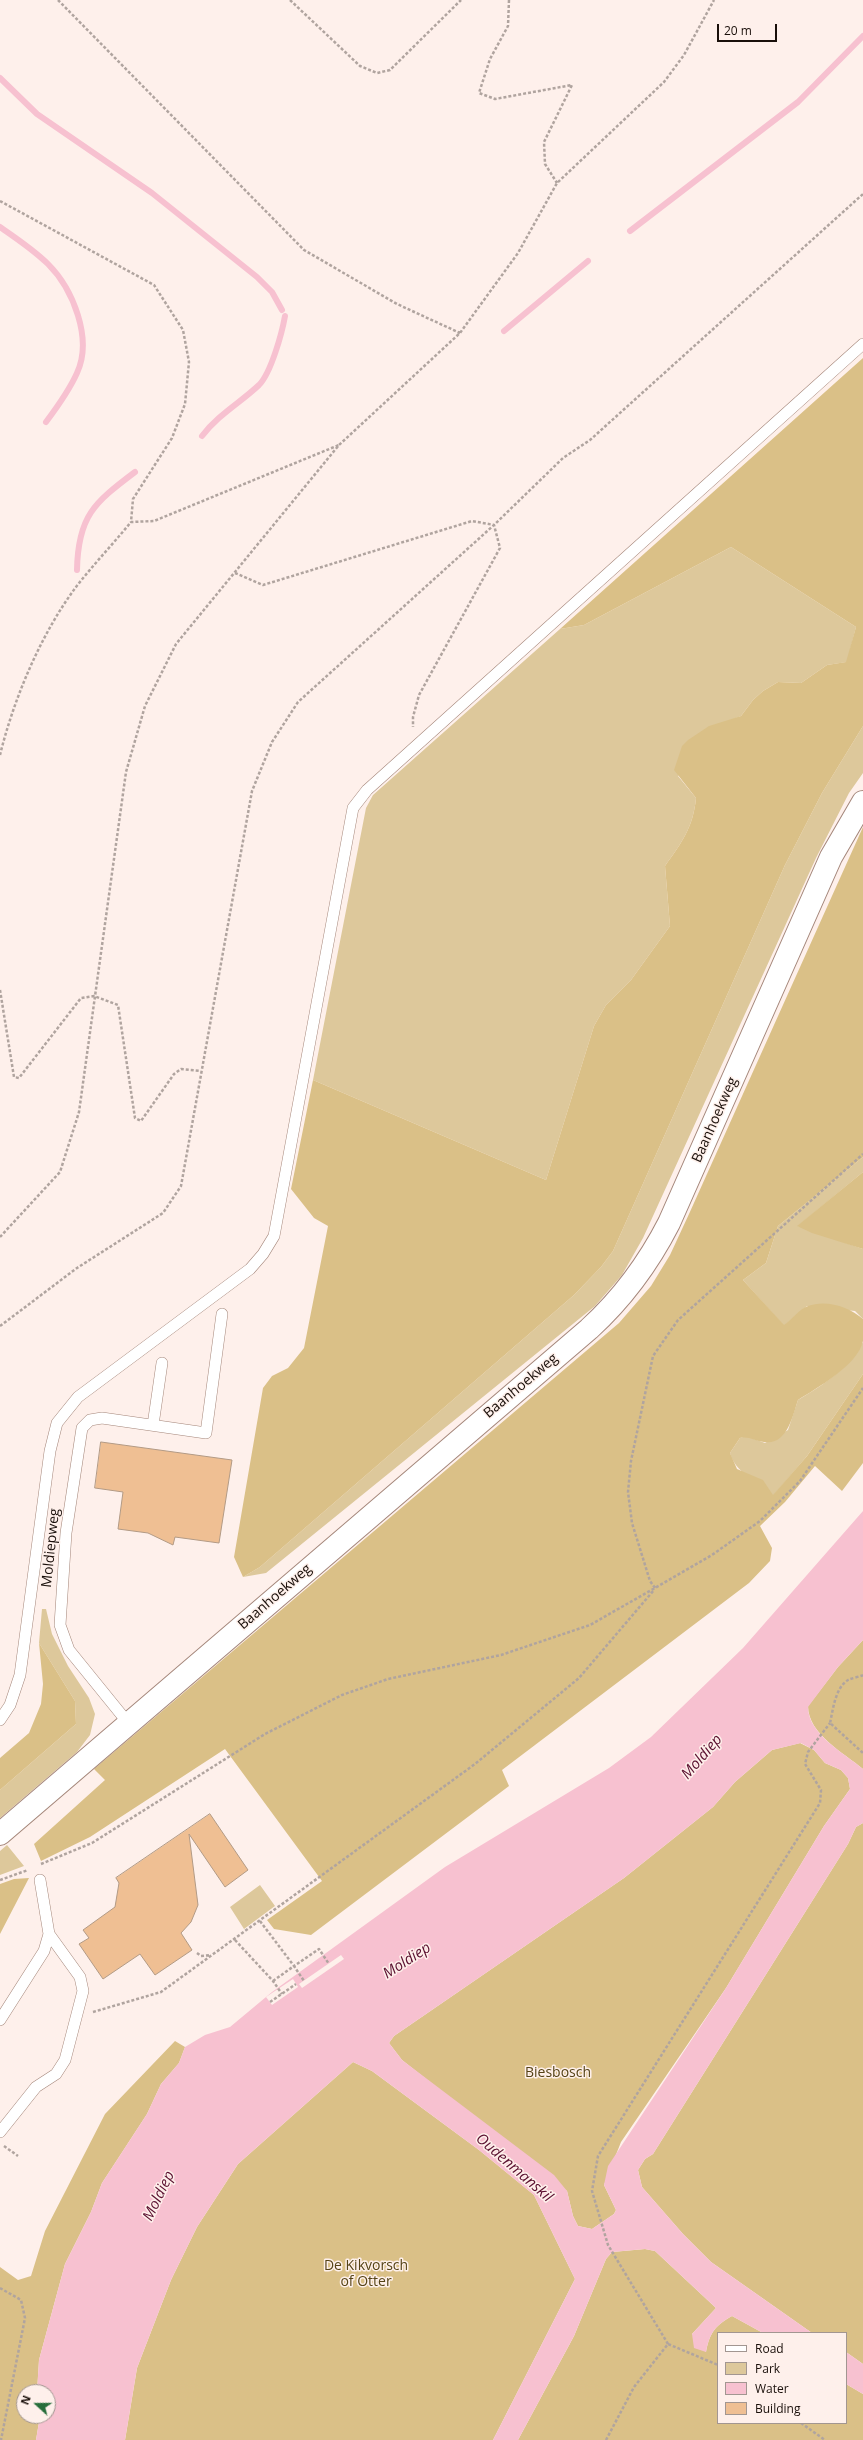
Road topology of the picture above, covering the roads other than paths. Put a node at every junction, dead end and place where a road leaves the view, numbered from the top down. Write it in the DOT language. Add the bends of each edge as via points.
graph roads {
  1 [pos="863,344"];
  2 [pos="863,802"];
  3 [pos="222,1314"];
  4 [pos="162,1363"];
  5 [pos="153,1426"];
  6 [pos="0,1720"];
  7 [pos="129,1724"];
  8 [pos="0,1834"];
  9 [pos="40,1880"];
  10 [pos="49,1934"];
  11 [pos="0,2020"];
  12 [pos="0,2132"];
  1 -- 6 [label="lane" via="366,790 353,808 274,1236 250,1269 78,1397 57,1424 50,1451 20,1675 10,1705"];
  2 -- 7 [label="street, Baanhoekweg" via="831,857 669,1223 642,1272 626,1293 589,1329"];
  3 -- 5 [label="lane, Moldiepweg" via="206,1433"];
  4 -- 5 [label="lane"];
  5 -- 7 [label="lane, Moldiepweg" via="102,1418 90,1420 82,1428 66,1533 60,1625 69,1650"];
  7 -- 8 [label="street, Baanhoekweg"];
  9 -- 10 [label="lane"];
  10 -- 11 [label="lane" via="44,1951"];
  10 -- 12 [label="lane" via="80,1977 83,1991 65,2060 56,2074 36,2087"];
}
